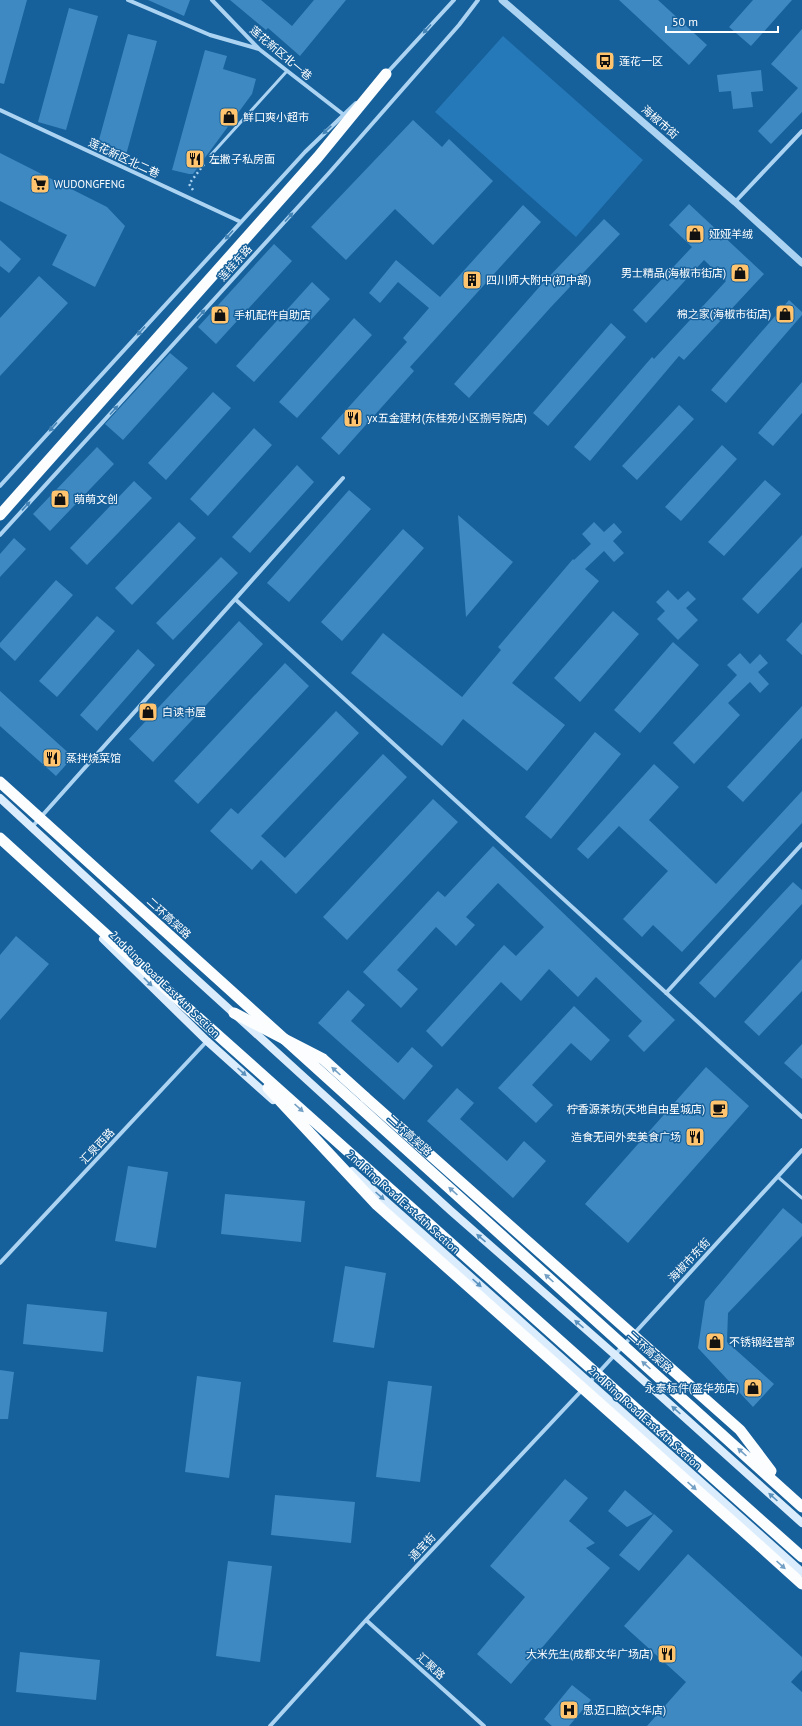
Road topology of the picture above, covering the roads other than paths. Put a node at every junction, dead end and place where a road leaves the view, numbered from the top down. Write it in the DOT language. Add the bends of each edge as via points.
graph roads {
  1 [pos="128,0"];
  2 [pos="212,0"];
  3 [pos="454,0"];
  4 [pos="478,0"];
  5 [pos="502,0"];
  6 [pos="259,49"];
  7 [pos="287,71"];
  8 [pos="386,74"];
  9 [pos="0,110"];
  10 [pos="344,115"];
  11 [pos="802,131"];
  12 [pos="210,156"];
  13 [pos="735,202"];
  14 [pos="241,222"];
  15 [pos="802,263"];
  16 [pos="342,478"];
  17 [pos="0,486"];
  18 [pos="0,515"];
  19 [pos="0,535"];
  20 [pos="235,599"];
  21 [pos="0,782"];
  22 [pos="0,798"];
  23 [pos="32,828"];
  24 [pos="0,837"];
  25 [pos="802,844"];
  26 [pos="666,993"];
  27 [pos="234,1013"];
  28 [pos="218,1035"];
  29 [pos="207,1041"];
  30 [pos="802,1117"];
  31 [pos="802,1150"];
  32 [pos="778,1177"];
  33 [pos="802,1198"];
  34 [pos="0,1263"];
  35 [pos="614,1354"];
  36 [pos="589,1382"];
  37 [pos="787,1493"];
  38 [pos="802,1507"];
  39 [pos="802,1523"];
  40 [pos="802,1557"];
  41 [pos="802,1572"];
  42 [pos="802,1584"];
  43 [pos="366,1620"];
  44 [pos="270,1726"];
  45 [pos="484,1726"];
  1 -- 6 [label="street" via="210,34"];
  2 -- 6 [label="street, 莲花新区北一巷"];
  3 -- 8 [label="street, one-way"];
  19 -- 4 [label="street, 莲桂东路, one-way" via="329,173"];
  5 -- 13 [label="street, 海椒市街"];
  6 -- 7 [label="street, 莲花新区北一巷"];
  7 -- 10 [label="street, 莲花新区北一巷"];
  7 -- 12 [label="lane"];
  8 -- 10 [label="street"];
  8 -- 18 [label="highway" via="318,157"];
  9 -- 14 [label="street, 莲花新区北二巷"];
  10 -- 14 [label="street, one-way" via="305,152"];
  11 -- 13 [label="street"];
  13 -- 15 [label="street, 海椒市街"];
  14 -- 17 [label="street, one-way"];
  16 -- 20 [label="street"];
  20 -- 23 [label="street"];
  20 -- 26 [label="street"];
  37 -- 21 [label="highway, 二环高架路, one-way, bridge"];
  22 -- 23 [label="main road, 2nd Ring Road East 4th Section"];
  23 -- 27 [label="main road, 2nd Ring Road East 4th Section"];
  24 -- 28 [label="highway, bridge"];
  24 -- 29 [label="main road, 2nd Ring Road East 4th Section, one-way"];
  25 -- 26 [label="street"];
  26 -- 30 [label="street"];
  35 -- 27 [label="main road, 2nd Ring Road East 4th Section, one-way" via="450,1211"];
  37 -- 27 [label="highway, one-way, bridge" via="740,1430 323,1059"];
  28 -- 40 [label="highway, one-way, bridge"];
  28 -- 42 [label="highway, one-way, bridge" via="377,1205"];
  29 -- 34 [label="street, 汇泉西路"];
  29 -- 36 [label="main road, 2nd Ring Road East 4th Section, one-way"];
  31 -- 32 [label="street, 海椒市东街"];
  32 -- 33 [label="lane"];
  32 -- 35 [label="street, 海椒市东街"];
  35 -- 36 [label="street, 海椒市东街"];
  39 -- 35 [label="main road, 2nd Ring Road East 4th Section, one-way"];
  36 -- 41 [label="main road, 2nd Ring Road East 4th Section"];
  36 -- 43 [label="street, 通宝街"];
  37 -- 38 [label="highway, 二环高架路, bridge"];
  43 -- 44 [label="street, 通宝街"];
  43 -- 45 [label="street, 汇聚路"];
}
